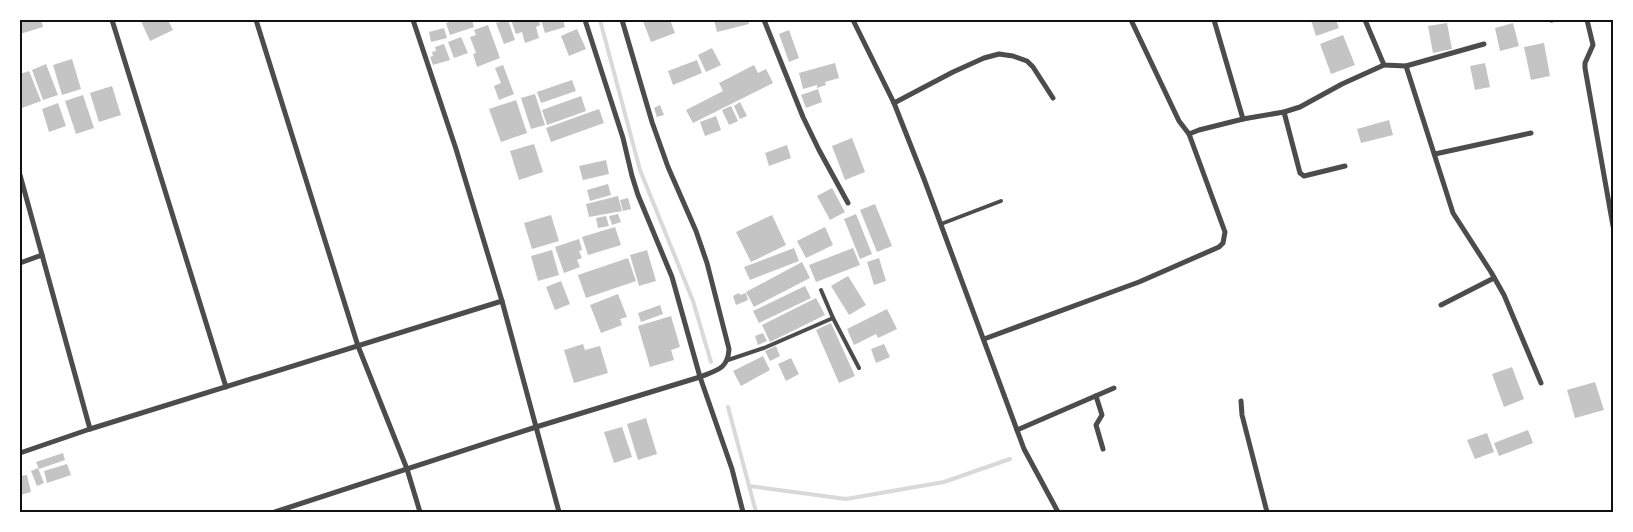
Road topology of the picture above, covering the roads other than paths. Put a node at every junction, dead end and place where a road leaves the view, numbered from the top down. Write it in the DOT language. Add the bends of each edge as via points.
graph roads {
  1 [pos="112,20"];
  2 [pos="256,20"];
  3 [pos="413,20"];
  4 [pos="584,20"];
  5 [pos="622,20"];
  6 [pos="764,20"];
  7 [pos="853,20"];
  8 [pos="1131,20"];
  9 [pos="1214,20"];
  10 [pos="1365,20"];
  11 [pos="1587,20"];
  12 [pos="1484,44"];
  13 [pos="1384,65"];
  14 [pos="1406,66"];
  15 [pos="1053,98"];
  16 [pos="894,103"];
  17 [pos="1284,112"];
  18 [pos="1243,119"];
  19 [pos="1531,133"];
  20 [pos="1189,134"];
  21 [pos="1435,154"];
  22 [pos="1345,166"];
  23 [pos="20,175"];
  24 [pos="1001,201"];
  25 [pos="848,203"];
  26 [pos="941,224"];
  27 [pos="1613,226"];
  28 [pos="42,255"];
  29 [pos="20,263"];
  30 [pos="1494,278"];
  31 [pos="821,290"];
  32 [pos="502,301"];
  33 [pos="1441,305"];
  34 [pos="833,318"];
  35 [pos="984,339"];
  36 [pos="358,346"];
  37 [pos="728,360"];
  38 [pos="859,368"];
  39 [pos="700,377"];
  40 [pos="1541,383"];
  41 [pos="226,387"];
  42 [pos="1114,388"];
  43 [pos="1096,396"];
  44 [pos="1240,401"];
  45 [pos="536,427"];
  46 [pos="90,430"];
  47 [pos="1017,430"];
  48 [pos="1103,449"];
  49 [pos="20,453"];
  50 [pos="407,469"];
  51 [pos="274,512"];
  52 [pos="420,512"];
  53 [pos="559,512"];
  54 [pos="743,512"];
  55 [pos="1058,512"];
  56 [pos="1266,512"];
  1 -- 41 [label="street"];
  2 -- 36 [label="street"];
  3 -- 32 [label="street"];
  4 -- 39 [label="street" via="638,195 672,277"];
  5 -- 37 [label="street" via="652,122 707,263 729,349"];
  6 -- 25 [label="street" via="818,150"];
  7 -- 16 [label="street"];
  8 -- 20 [label="street" via="1179,121"];
  9 -- 18 [label="street"];
  10 -- 13 [label="street"];
  11 -- 27 [label="street" via="1593,45 1585,68"];
  12 -- 14 [label="street"];
  13 -- 14 [label="street"];
  13 -- 17 [label="street"];
  14 -- 21 [label="street"];
  15 -- 16 [label="street" via="1027,61 999,54 953,72"];
  16 -- 26 [label="street"];
  17 -- 18 [label="street"];
  17 -- 22 [label="street" via="1300,173 1304,176"];
  18 -- 20 [label="street"];
  19 -- 21 [label="street"];
  20 -- 35 [label="street" via="1225,232 1224,243 1138,282"];
  21 -- 30 [label="street" via="1453,212"];
  23 -- 28 [label="street"];
  24 -- 26 [label="lane"];
  26 -- 35 [label="street"];
  28 -- 29 [label="street"];
  28 -- 46 [label="street"];
  30 -- 33 [label="street"];
  30 -- 40 [label="street"];
  31 -- 34 [label="lane"];
  32 -- 36 [label="street"];
  32 -- 45 [label="street"];
  34 -- 37 [label="lane"];
  34 -- 38 [label="lane"];
  35 -- 47 [label="street"];
  36 -- 41 [label="street"];
  36 -- 50 [label="street"];
  37 -- 39 [label="street"];
  39 -- 45 [label="street"];
  39 -- 54 [label="street" via="732,469"];
  41 -- 46 [label="street"];
  42 -- 43 [label="street"];
  43 -- 47 [label="street"];
  43 -- 48 [label="street" via="1102,415 1096,425"];
  44 -- 56 [label="street"];
  45 -- 50 [label="street"];
  45 -- 53 [label="street"];
  46 -- 49 [label="street"];
  47 -- 55 [label="street" via="1030,462"];
  50 -- 51 [label="street"];
  50 -- 52 [label="street"];
}
